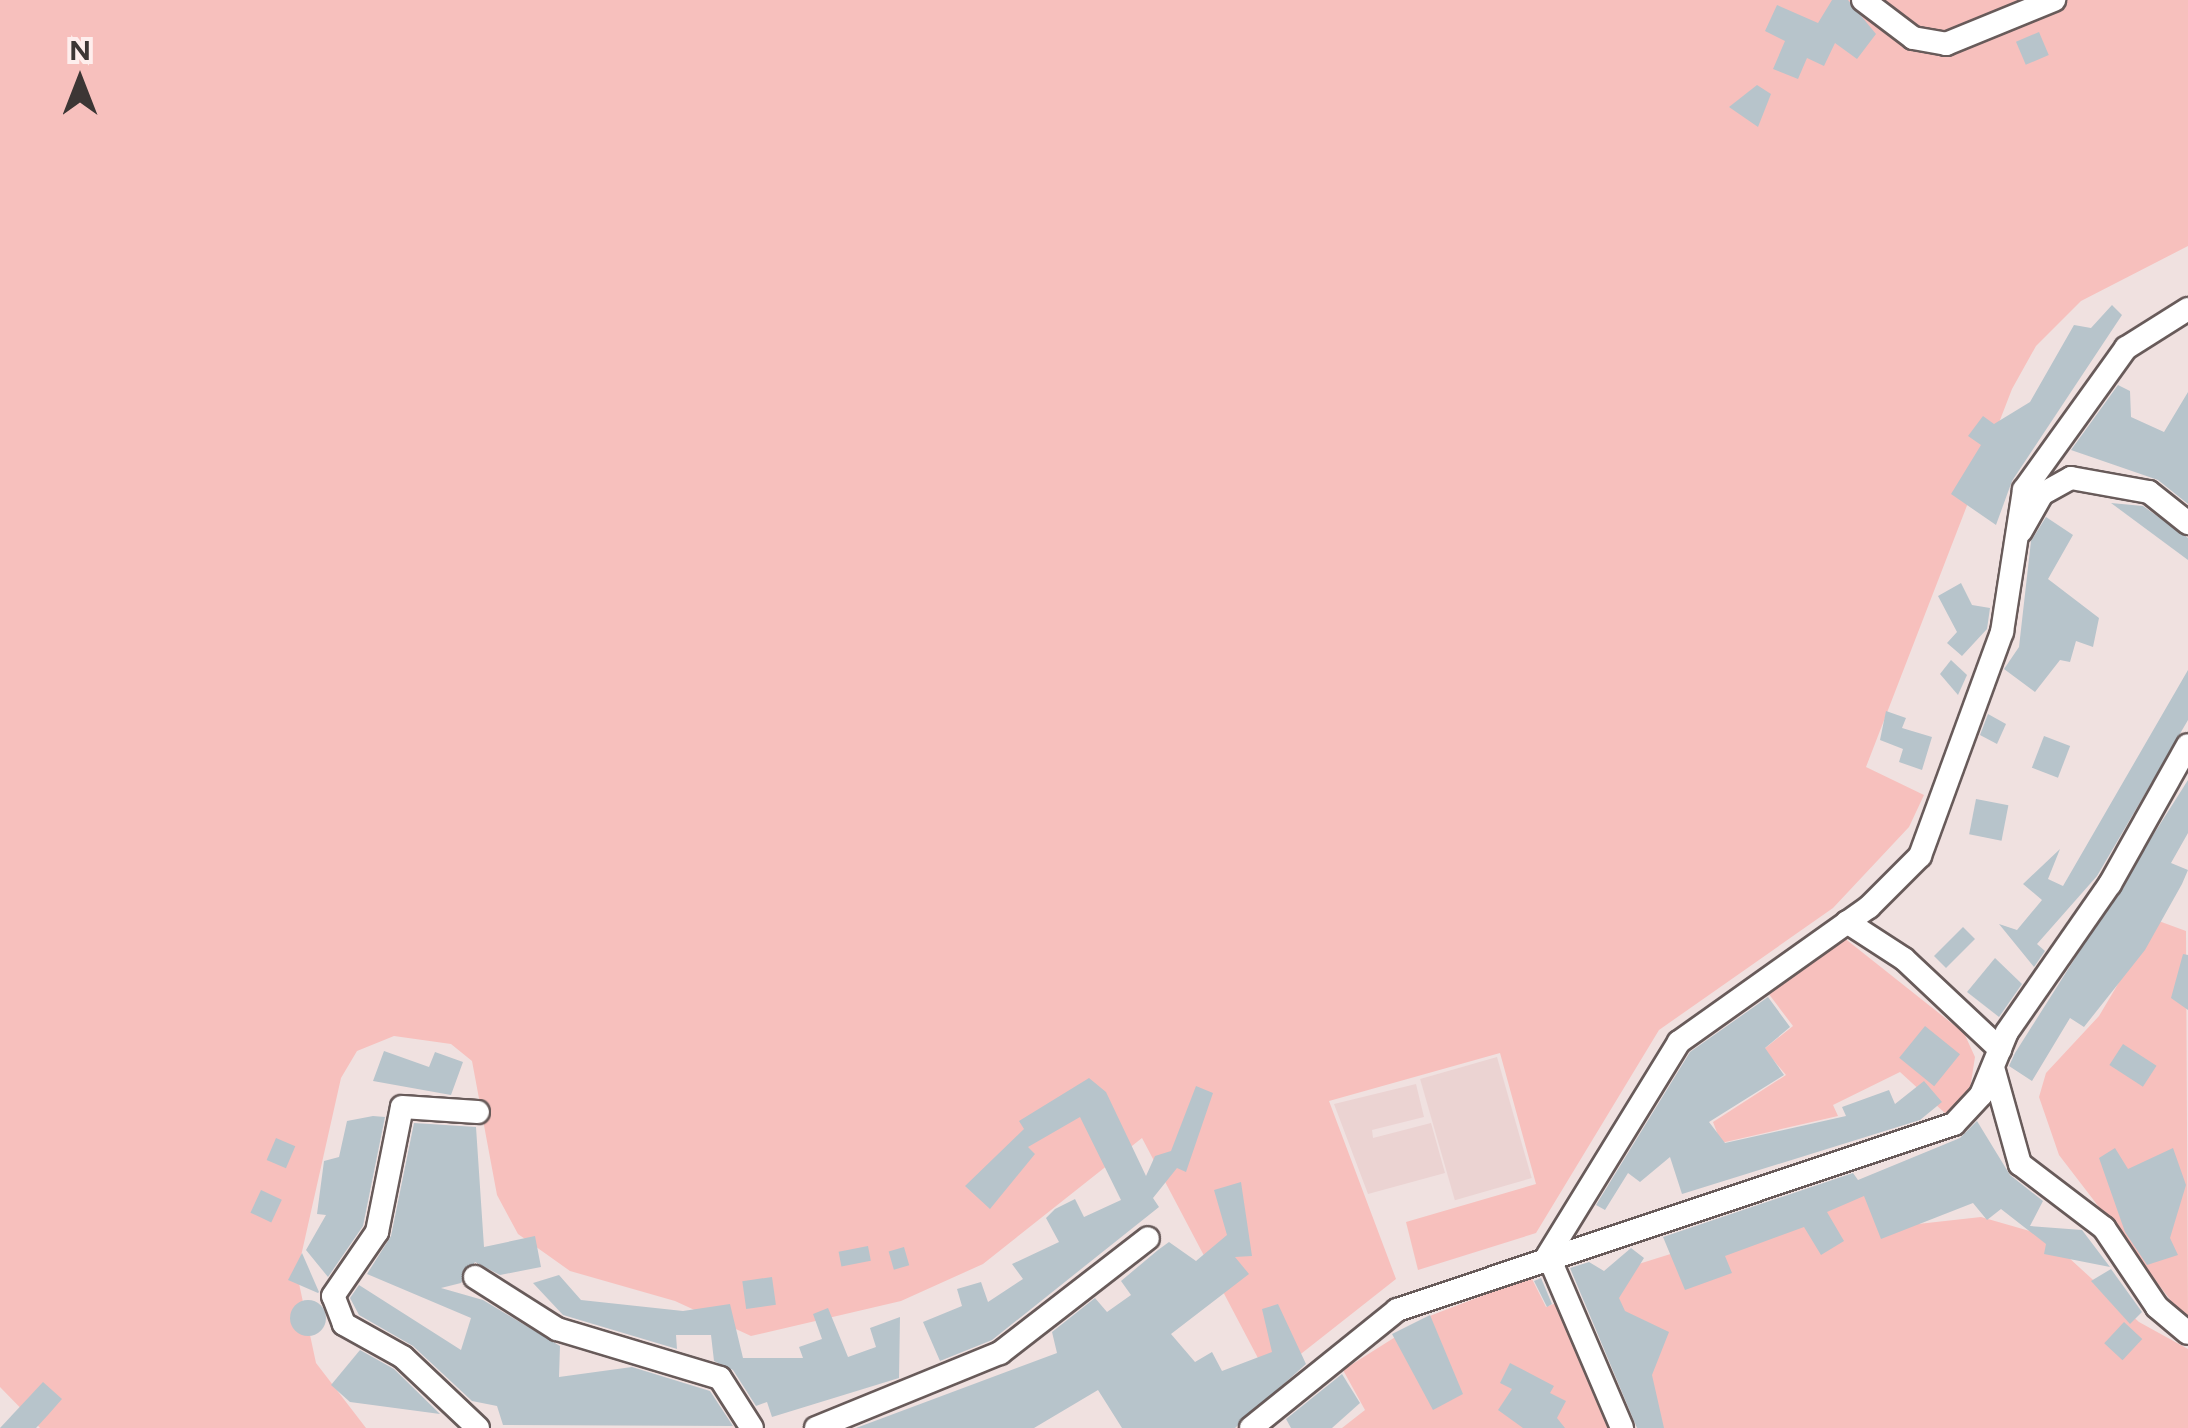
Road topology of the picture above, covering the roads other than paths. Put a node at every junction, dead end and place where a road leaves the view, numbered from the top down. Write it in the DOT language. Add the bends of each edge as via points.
graph roads {
  1 [pos="1863,0"];
  2 [pos="2054,0"];
  3 [pos="2188,309"];
  4 [pos="2188,523"];
  5 [pos="2007,567"];
  6 [pos="2188,745"];
  7 [pos="1847,922"];
  8 [pos="1997,1060"];
  9 [pos="478,1112"];
  10 [pos="1965,1116"];
  11 [pos="2006,1135"];
  12 [pos="1148,1238"];
  13 [pos="1548,1255"];
  14 [pos="475,1277"];
  15 [pos="2188,1333"];
  16 [pos="478,1428"];
  17 [pos="752,1428"];
  18 [pos="816,1428"];
  19 [pos="1251,1428"];
  20 [pos="1622,1428"];
  1 -- 2 [label="street" via="1913,38 1946,44"];
  3 -- 5 [label="street" via="2126,348 2030,482"];
  4 -- 5 [label="street" via="2149,492 2071,478 2042,494"];
  5 -- 7 [label="street" via="2002,632 1961,722 1927,842 1911,868"];
  6 -- 8 [label="street"];
  7 -- 8 [label="street" via="1904,959"];
  7 -- 13 [label="street" via="1672,1050"];
  8 -- 10 [label="street"];
  8 -- 11 [label="street"];
  9 -- 16 [label="street" via="418,1104 400,1111 379,1224 336,1284 333,1302 344,1324 403,1357"];
  10 -- 11 [label="street" via="1990,1114"];
  10 -- 13 [label="street" via="1879,1156"];
  11 -- 15 [label="street" via="2020,1164 2104,1228 2157,1307"];
  12 -- 18 [label="street" via="1000,1353"];
  13 -- 19 [label="street" via="1397,1310"];
  13 -- 20 [label="street"];
  14 -- 17 [label="street" via="557,1329 704,1373 733,1388"];
}
